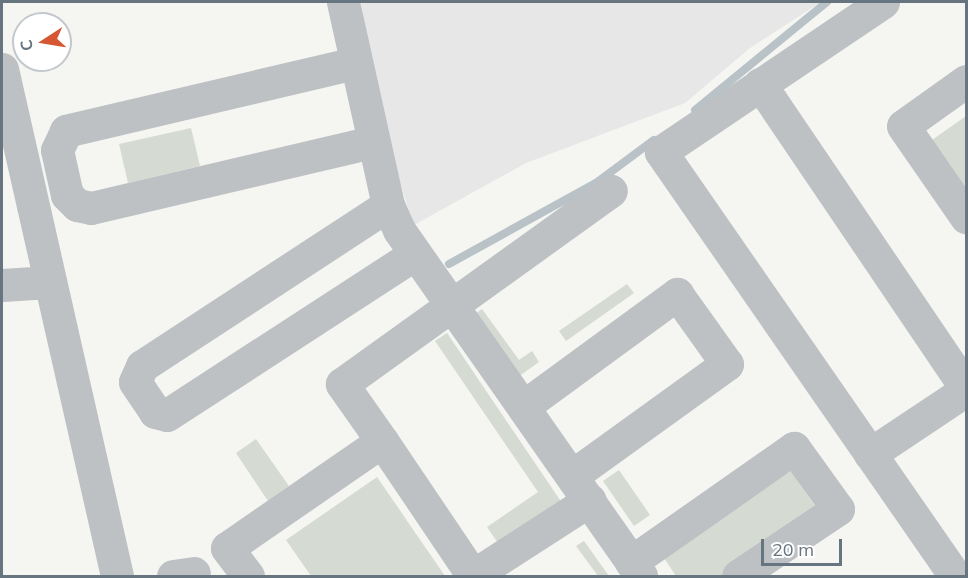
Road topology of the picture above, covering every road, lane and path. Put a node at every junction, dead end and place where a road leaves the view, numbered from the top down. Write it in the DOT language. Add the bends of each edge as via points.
graph roads {
  1 [pos="343,2"];
  2 [pos="883,2"];
  3 [pos="355,63"];
  4 [pos="2,69"];
  5 [pos="966,81"];
  6 [pos="760,84"];
  7 [pos="373,142"];
  8 [pos="611,191"];
  9 [pos="388,205"];
  10 [pos="966,217"];
  11 [pos="415,254"];
  12 [pos="50,282"];
  13 [pos="2,285"];
  14 [pos="452,306"];
  15 [pos="966,389"];
  16 [pos="524,406"];
  17 [pos="382,441"];
  18 [pos="870,454"];
  19 [pos="582,488"];
  20 [pos="636,569"];
  21 [pos="117,576"];
  22 [pos="248,576"];
  23 [pos="472,576"];
  24 [pos="738,576"];
  25 [pos="955,576"];
  1 -- 3 [label="street"];
  2 -- 6 [label="street"];
  3 -- 7 [label="street"];
  3 -- 7 [label="street" via="66,132 57,150 67,195 77,205 91,208"];
  4 -- 12 [label="street"];
  5 -- 10 [label="street" via="903,126"];
  6 -- 15 [label="street"];
  6 -- 18 [label="street" via="661,152"];
  7 -- 9 [label="street"];
  8 -- 14 [label="street"];
  9 -- 11 [label="street"];
  9 -- 11 [label="street" via="142,366 135,382 155,412 167,415"];
  11 -- 14 [label="street"];
  12 -- 13 [label="street"];
  12 -- 21 [label="street"];
  14 -- 16 [label="street"];
  14 -- 17 [label="street" via="342,384"];
  15 -- 18 [label="street"];
  16 -- 19 [label="street"];
  16 -- 19 [label="street" via="677,294 726,364"];
  17 -- 22 [label="street" via="227,548"];
  17 -- 23 [label="street"];
  18 -- 25 [label="street"];
  19 -- 20 [label="street"];
  19 -- 23 [label="street"];
  20 -- 24 [label="street" via="794,448 838,509"];
}
